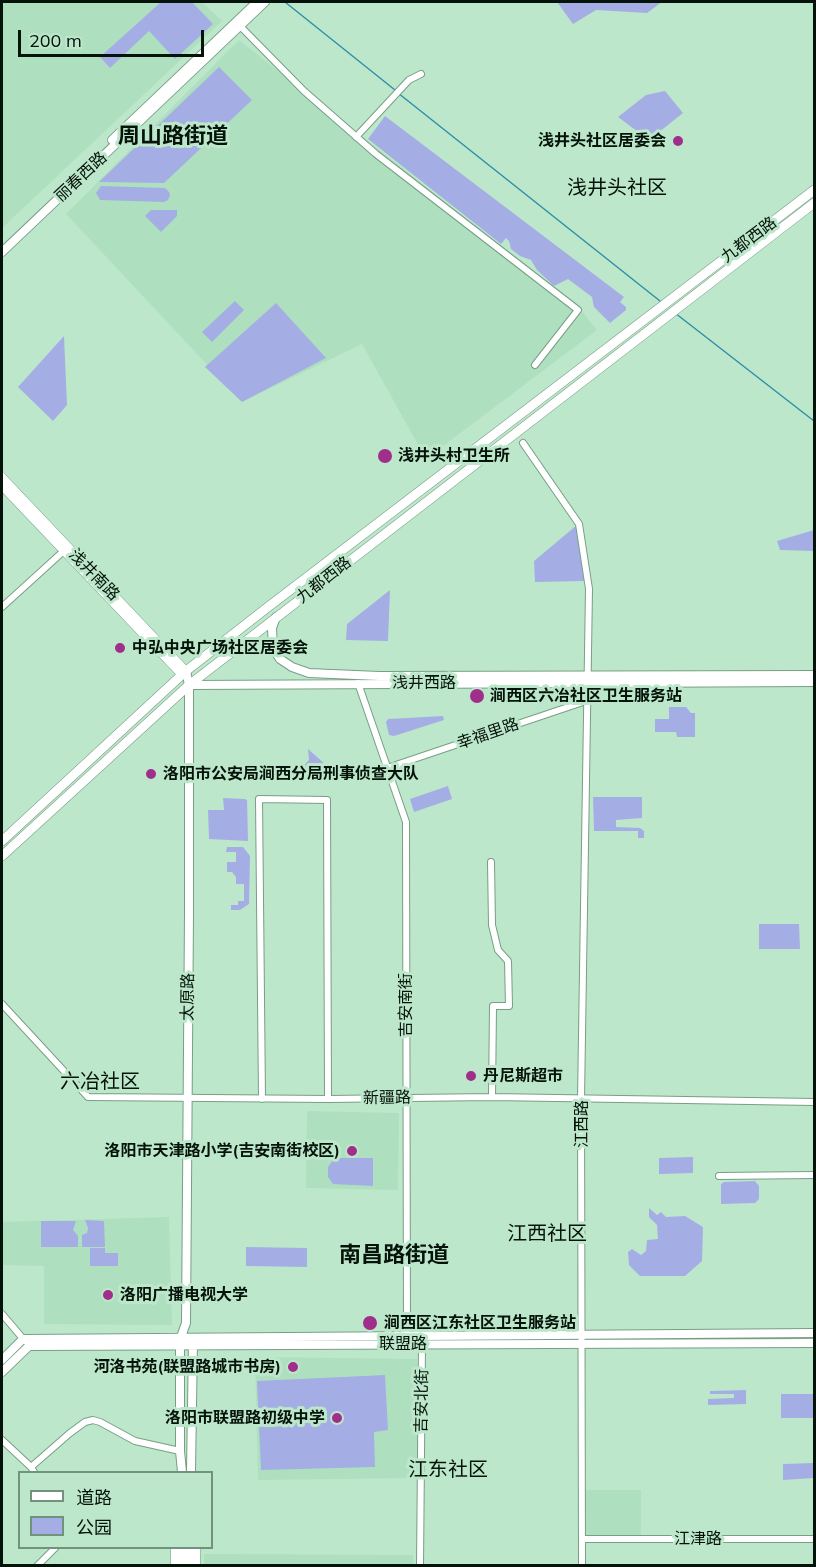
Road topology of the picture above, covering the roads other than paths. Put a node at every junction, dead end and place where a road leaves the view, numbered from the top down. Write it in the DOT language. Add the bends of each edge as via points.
graph roads {
  1 [pos="259,4"];
  2 [pos="240,26"];
  3 [pos="421,74"];
  4 [pos="356,137"];
  5 [pos="814,190"];
  6 [pos="812,206"];
  7 [pos="2,245"];
  8 [pos="2,252"];
  9 [pos="536,365"];
  10 [pos="523,443"];
  11 [pos="2,477"];
  12 [pos="2,486"];
  13 [pos="65,549"];
  14 [pos="2,608"];
  15 [pos="276,617"];
  16 [pos="184,673"];
  17 [pos="814,675"];
  18 [pos="589,679"];
  19 [pos="814,682"];
  20 [pos="358,683"];
  21 [pos="189,685"];
  22 [pos="588,700"];
  23 [pos="387,768"];
  24 [pos="2,841"];
  25 [pos="2,856"];
  26 [pos="491,862"];
  27 [pos="2,1004"];
  28 [pos="492,1097"];
  29 [pos="406,1098"];
  30 [pos="187,1099"];
  31 [pos="262,1099"];
  32 [pos="328,1099"];
  33 [pos="581,1100"];
  34 [pos="814,1102"];
  35 [pos="814,1175"];
  36 [pos="719,1176"];
  37 [pos="2,1314"];
  38 [pos="186,1323"];
  39 [pos="814,1333"];
  40 [pos="407,1335"];
  41 [pos="582,1339"];
  42 [pos="180,1341"];
  43 [pos="193,1341"];
  44 [pos="26,1342"];
  45 [pos="814,1343"];
  46 [pos="422,1344"];
  47 [pos="2,1359"];
  48 [pos="2,1372"];
  49 [pos="2,1440"];
  50 [pos="180,1451"];
  51 [pos="32,1470"];
  52 [pos="180,1471"];
  53 [pos="193,1471"];
  54 [pos="582,1539"];
  55 [pos="814,1539"];
  56 [pos="54,1549"];
  57 [pos="175,1549"];
  58 [pos="183,1549"];
  59 [pos="190,1549"];
  60 [pos="196,1549"];
  61 [pos="37,1566"];
  62 [pos="175,1566"];
  63 [pos="183,1566"];
  64 [pos="190,1566"];
  65 [pos="196,1566"];
  66 [pos="420,1566"];
  67 [pos="582,1566"];
  1 -- 2 [label="main road, 丽春西路"];
  1 -- 7 [label="main road, 丽春西路"];
  2 -- 4 [label="street" via="304,92"];
  2 -- 8 [label="main road, 丽春西路"];
  3 -- 4 [label="street" via="409,80"];
  4 -- 9 [label="street" via="578,310"];
  5 -- 16 [label="main road, 九都西路"];
  6 -- 15 [label="main road, 九都西路"];
  10 -- 18 [label="street, 江西路" via="579,524 590,589"];
  11 -- 13 [label="street, 浅井南路"];
  12 -- 13 [label="street, 浅井南路"];
  13 -- 14 [label="street"];
  13 -- 16 [label="street, 浅井南路"];
  15 -- 18 [label="main road, 浅井西路" via="273,648 292,668 309,673"];
  15 -- 21 [label="main road, 九都西路"];
  16 -- 21 [label="main road, 太原路"];
  16 -- 24 [label="main road, 九都西路"];
  17 -- 18 [label="main road, 浅井西路"];
  18 -- 19 [label="main road, 浅井西路"];
  18 -- 20 [label="main road, 浅井西路"];
  18 -- 22 [label="street, 江西路"];
  20 -- 21 [label="main road, 浅井西路"];
  20 -- 23 [label="street, 吉安南街"];
  21 -- 25 [label="main road, 九都西路"];
  21 -- 30 [label="main road, 太原路"];
  22 -- 23 [label="street, 幸福里路"];
  22 -- 33 [label="street, 江西路"];
  23 -- 29 [label="street, 吉安南街" via="405,822"];
  26 -- 28 [label="street" via="492,925 498,950 508,961 509,1006 493,1006"];
  27 -- 30 [label="street, 新疆路" via="88,1097"];
  28 -- 29 [label="street, 新疆路"];
  28 -- 33 [label="street, 新疆路"];
  29 -- 32 [label="street, 新疆路"];
  29 -- 40 [label="street, 吉安南街"];
  30 -- 31 [label="street, 新疆路"];
  30 -- 38 [label="main road, 太原路"];
  31 -- 32 [label="street, 新疆路"];
  31 -- 32 [label="street" via="259,799 327,800"];
  33 -- 34 [label="street, 新疆路"];
  33 -- 41 [label="street, 江西路"];
  35 -- 36 [label="street"];
  37 -- 44 [label="street"];
  38 -- 42 [label="main road, 太原路"];
  38 -- 43 [label="main road, 太原路"];
  39 -- 41 [label="main road, 联盟路"];
  40 -- 41 [label="main road, 联盟路"];
  40 -- 43 [label="main road, 联盟路"];
  41 -- 45 [label="main road, 联盟路"];
  41 -- 46 [label="main road, 联盟路"];
  41 -- 54 [label="street, 江西路"];
  42 -- 43 [label="main road, 联盟路"];
  42 -- 44 [label="main road, 联盟路"];
  42 -- 50 [label="main road, 太原路"];
  43 -- 46 [label="main road, 联盟路"];
  43 -- 53 [label="main road, 太原路"];
  44 -- 47 [label="main road"];
  44 -- 48 [label="main road"];
  46 -- 66 [label="street, 吉安北街"];
  49 -- 51 [label="street"];
  50 -- 51 [label="street" via="135,1441 93,1420 70,1433"];
  50 -- 52 [label="main road, 太原路"];
  54 -- 55 [label="street, 江津路"];
  54 -- 67 [label="street, 江西路"];
  56 -- 61 [label="street"];
  57 -- 62 [label="street"];
  58 -- 63 [label="main road"];
  59 -- 64 [label="main road"];
  60 -- 65 [label="street"];
}
